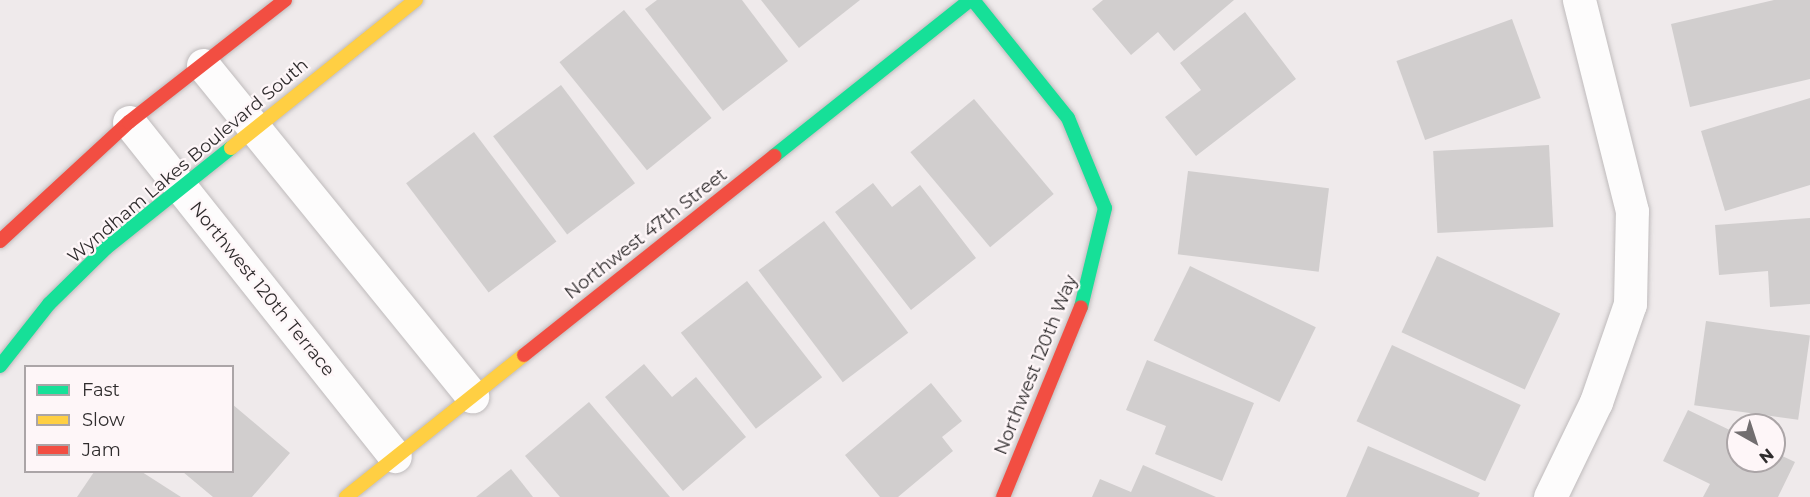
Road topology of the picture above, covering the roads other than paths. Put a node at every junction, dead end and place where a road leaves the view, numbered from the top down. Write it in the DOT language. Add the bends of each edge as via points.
graph roads {
  1 [pos="285,0"];
  2 [pos="416,0"];
  3 [pos="971,0"];
  4 [pos="1579,0"];
  5 [pos="203,65"];
  6 [pos="129,123"];
  7 [pos="254,127"];
  8 [pos="180,187"];
  9 [pos="0,241"];
  10 [pos="0,366"];
  11 [pos="471,396"];
  12 [pos="395,456"];
  13 [pos="346,497"];
  14 [pos="1003,497"];
  15 [pos="1550,497"];
  1 -- 5 [label="street"];
  2 -- 7 [label="street, Wyndham Lakes Boulevard South"];
  3 -- 11 [label="street, Northwest 47th Street"];
  3 -- 14 [label="street, Northwest 120th Way" via="1068,118 1106,208 1089,284"];
  4 -- 15 [label="street" via="1632,211 1630,304 1596,402"];
  5 -- 6 [label="street"];
  5 -- 7 [label="street"];
  6 -- 8 [label="street, Northwest 120th Terrace"];
  6 -- 9 [label="street"];
  7 -- 8 [label="street, Wyndham Lakes Boulevard South"];
  7 -- 11 [label="street"];
  8 -- 10 [label="street, Wyndham Lakes Boulevard South" via="48,304"];
  8 -- 12 [label="street, Northwest 120th Terrace"];
  11 -- 12 [label="street, Northwest 47th Street"];
  12 -- 13 [label="street, Northwest 47th Street"];
}
